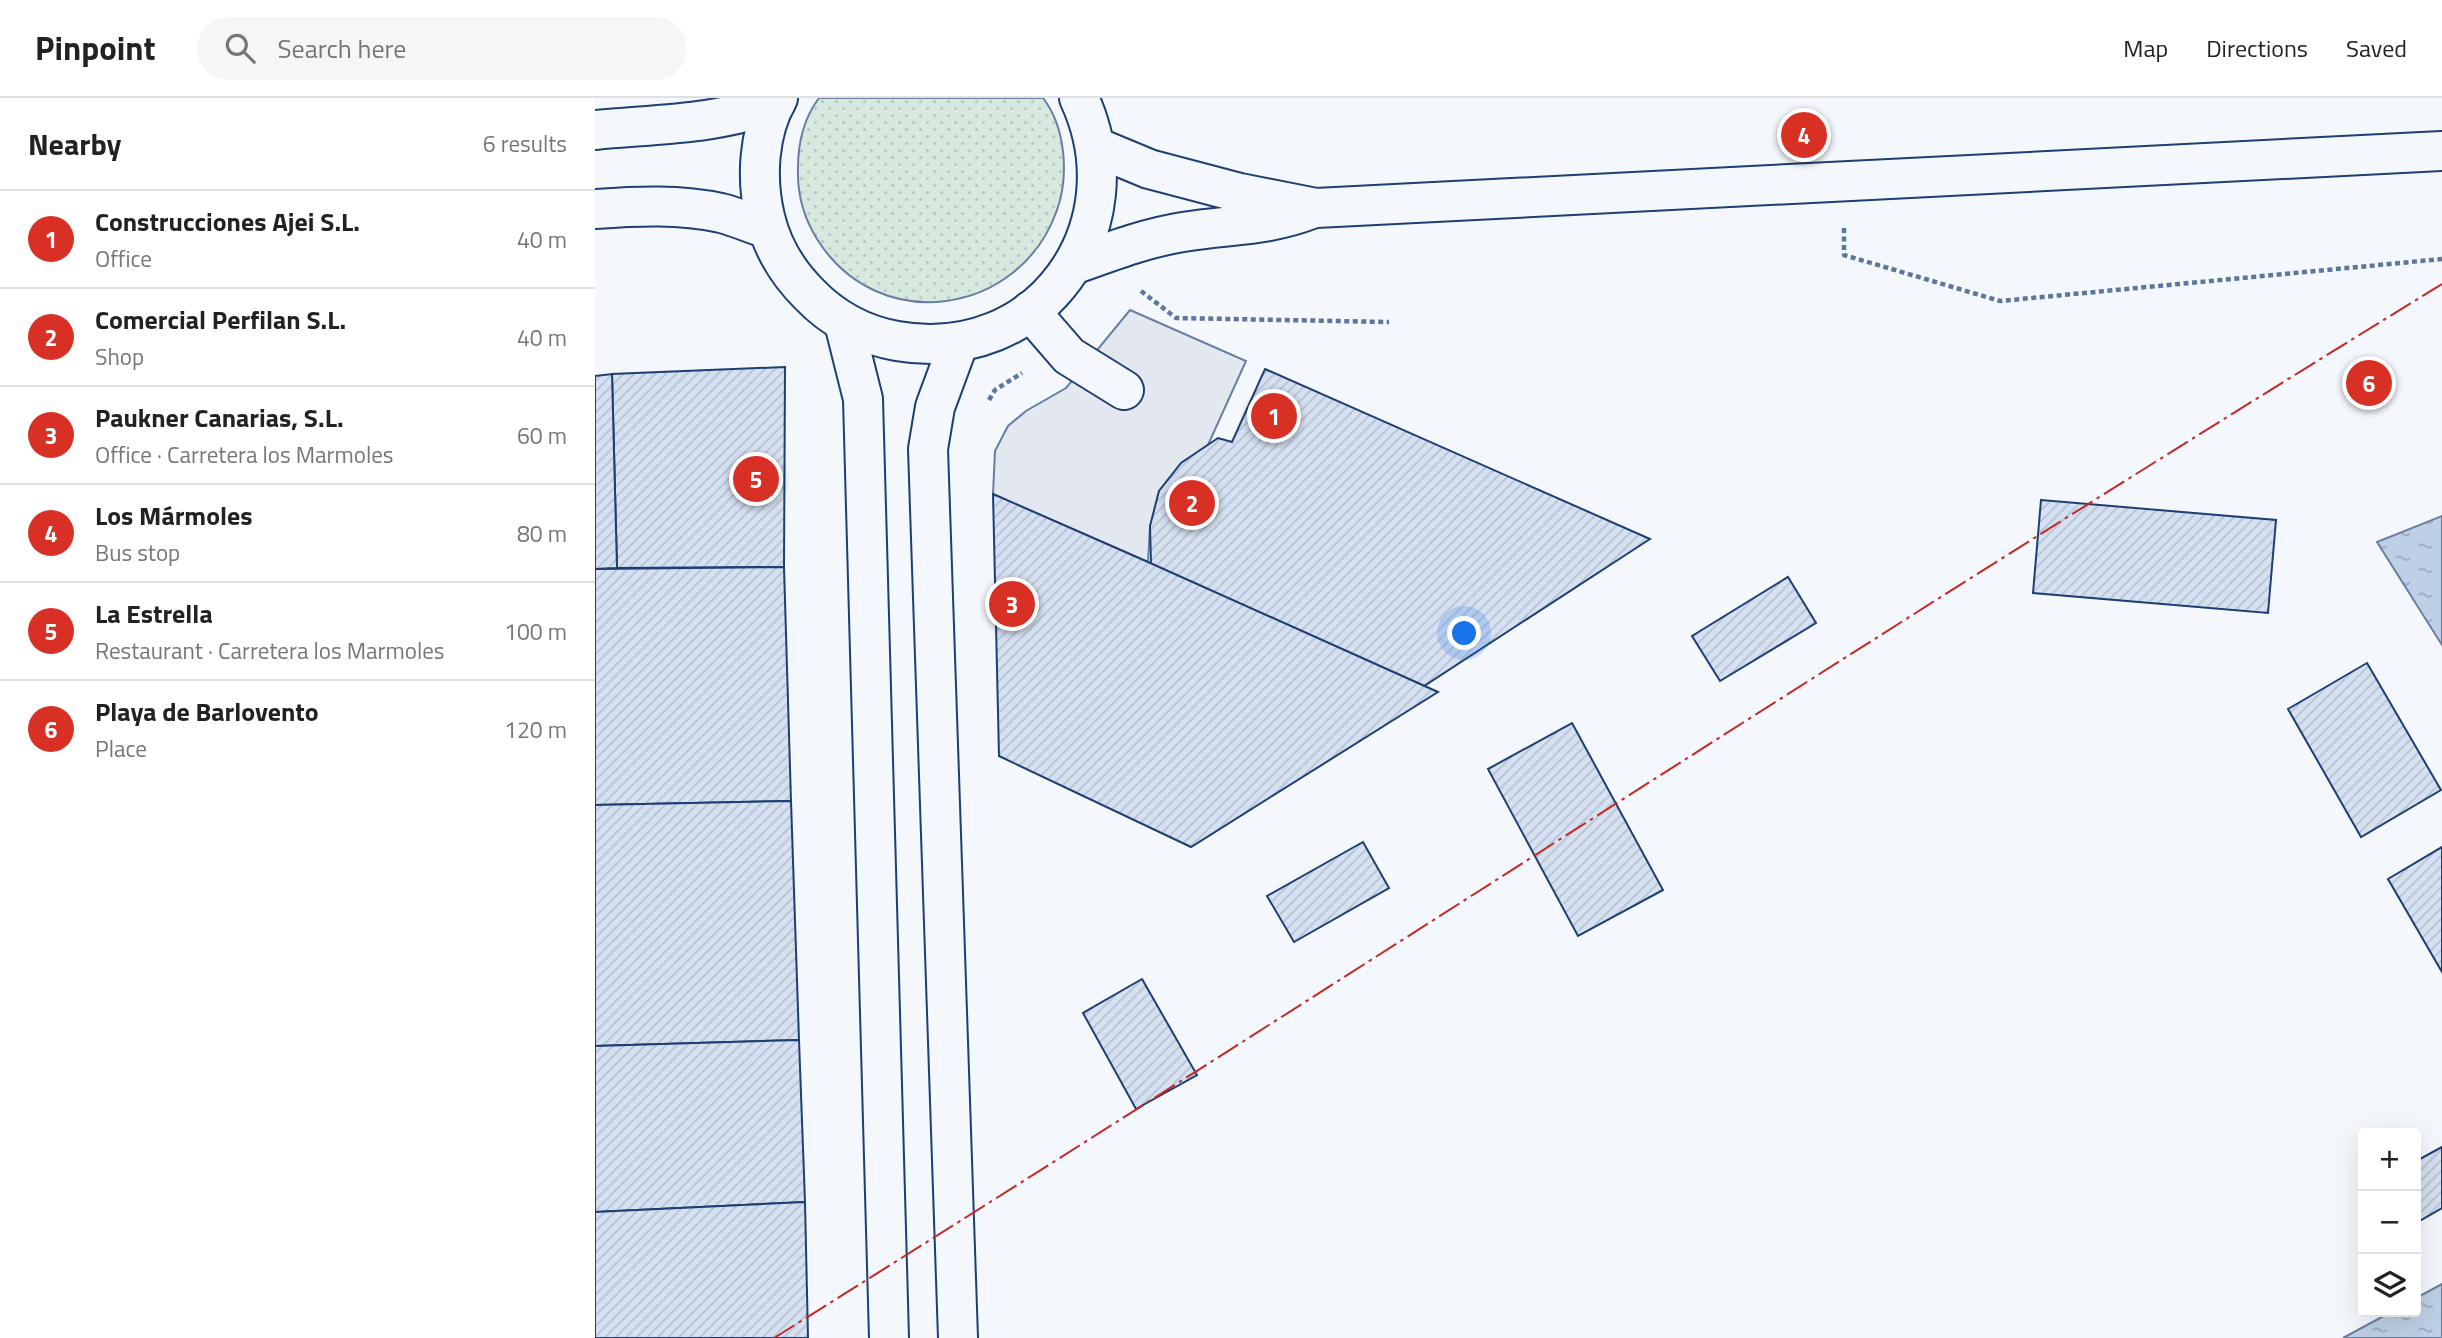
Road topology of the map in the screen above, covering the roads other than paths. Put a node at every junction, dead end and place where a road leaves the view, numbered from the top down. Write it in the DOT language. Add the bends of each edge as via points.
graph roads {
  1 [pos="1079,98"];
  2 [pos="777,100"];
  3 [pos="595,130"];
  4 [pos="1096,147"];
  5 [pos="2442,151"];
  6 [pos="1316,208"];
  7 [pos="595,209"];
  8 [pos="768,229"];
  9 [pos="1085,260"];
  10 [pos="1030,311"];
  11 [pos="844,323"];
  12 [pos="959,342"];
  13 [pos="1124,390"];
  14 [pos="889,1338"];
  15 [pos="958,1338"];
  1 -- 4 [label="main road"];
  2 -- 3 [label="main road" via="730,117"];
  2 -- 8 [label="main road" via="760,165 760,198"];
  4 -- 6 [label="main road" via="1149,169"];
  4 -- 9 [label="main road" via="1097,196"];
  5 -- 6 [label="main road"];
  6 -- 9 [label="main road" via="1255,225 1163,236"];
  7 -- 8 [label="main road" via="642,205 721,214"];
  8 -- 11 [label="main road" via="780,258 798,283"];
  9 -- 10 [label="main road"];
  10 -- 12 [label="main road" via="1004,328"];
  10 -- 13 [label="main road" via="1069,356"];
  11 -- 12 [label="main road" via="912,344"];
  11 -- 14 [label="main road" via="863,399"];
  12 -- 15 [label="main road" via="935,407 928,449"];
}
